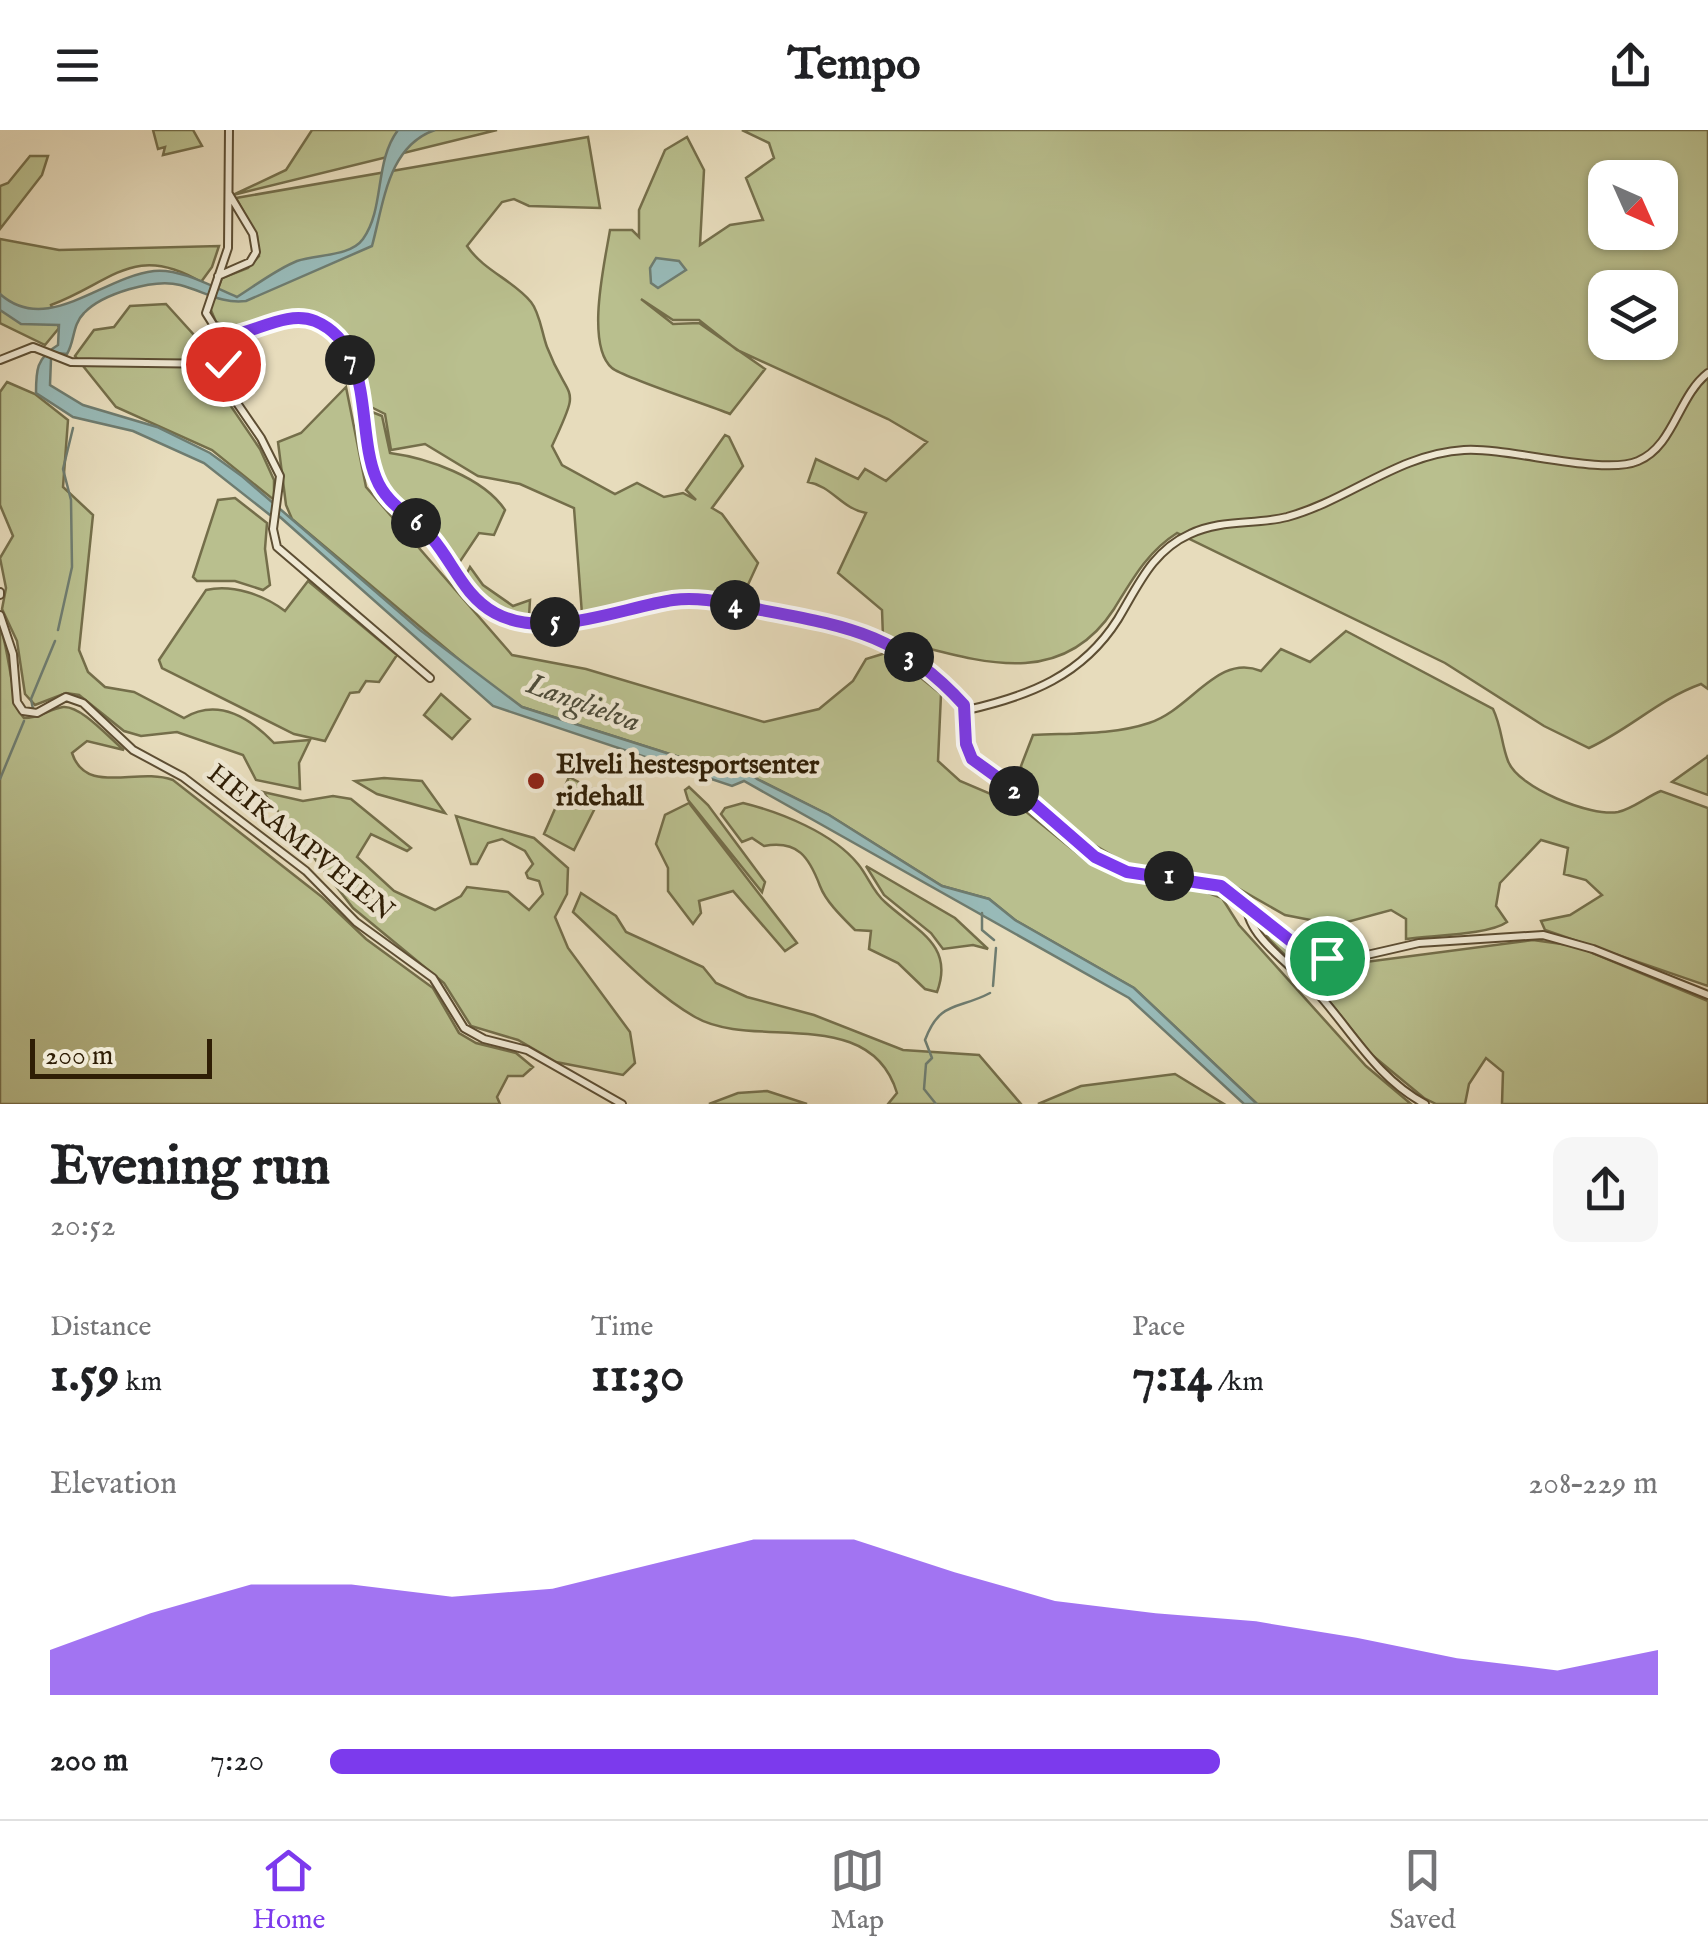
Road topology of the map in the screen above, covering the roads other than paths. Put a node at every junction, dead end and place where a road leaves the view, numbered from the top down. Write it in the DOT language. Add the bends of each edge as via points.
graph roads {
  1 [pos="229,130"];
  2 [pos="228,193"];
  3 [pos="217,277"];
  4 [pos="227,336"];
  5 [pos="2,362"];
  6 [pos="223,364"];
  7 [pos="1708,374"];
  8 [pos="0,615"];
  9 [pos="430,678"];
  10 [pos="967,710"];
  11 [pos="1247,904"];
  12 [pos="1708,995"];
  13 [pos="622,1104"];
  14 [pos="1425,1104"];
  1 -- 2 [label="street"];
  2 -- 3 [label="street" via="228,248"];
  2 -- 3 [label="street" via="257,248 250,262"];
  3 -- 4 [label="street" via="208,319"];
  4 -- 6 [label="street"];
  4 -- 10 [label="street" via="293,318 315,322 334,336 360,385 380,486 433,539 478,601 499,615 550,622 696,599 836,624 889,643"];
  5 -- 6 [label="street" via="28,348 79,363"];
  6 -- 9 [label="street" via="229,393 278,469 274,541 288,560"];
  7 -- 10 [label="street" via="1657,446 1632,463 1452,451 1408,461 1292,515 1190,533 1154,560 1104,638 1067,674 1023,696"];
  8 -- 13 [label="street, HEIKAMPVEIEN" via="23,711 37,713 66,697 82,703 133,750 183,777 290,858 356,922 433,978 464,1028 527,1050"];
  10 -- 11 [label="street" via="972,759 1095,857 1127,872 1214,884"];
  11 -- 12 [label="street" via="1292,942 1327,958 1452,939 1544,935"];
  11 -- 14 [label="street" via="1256,928 1319,994 1358,1048"];
}
